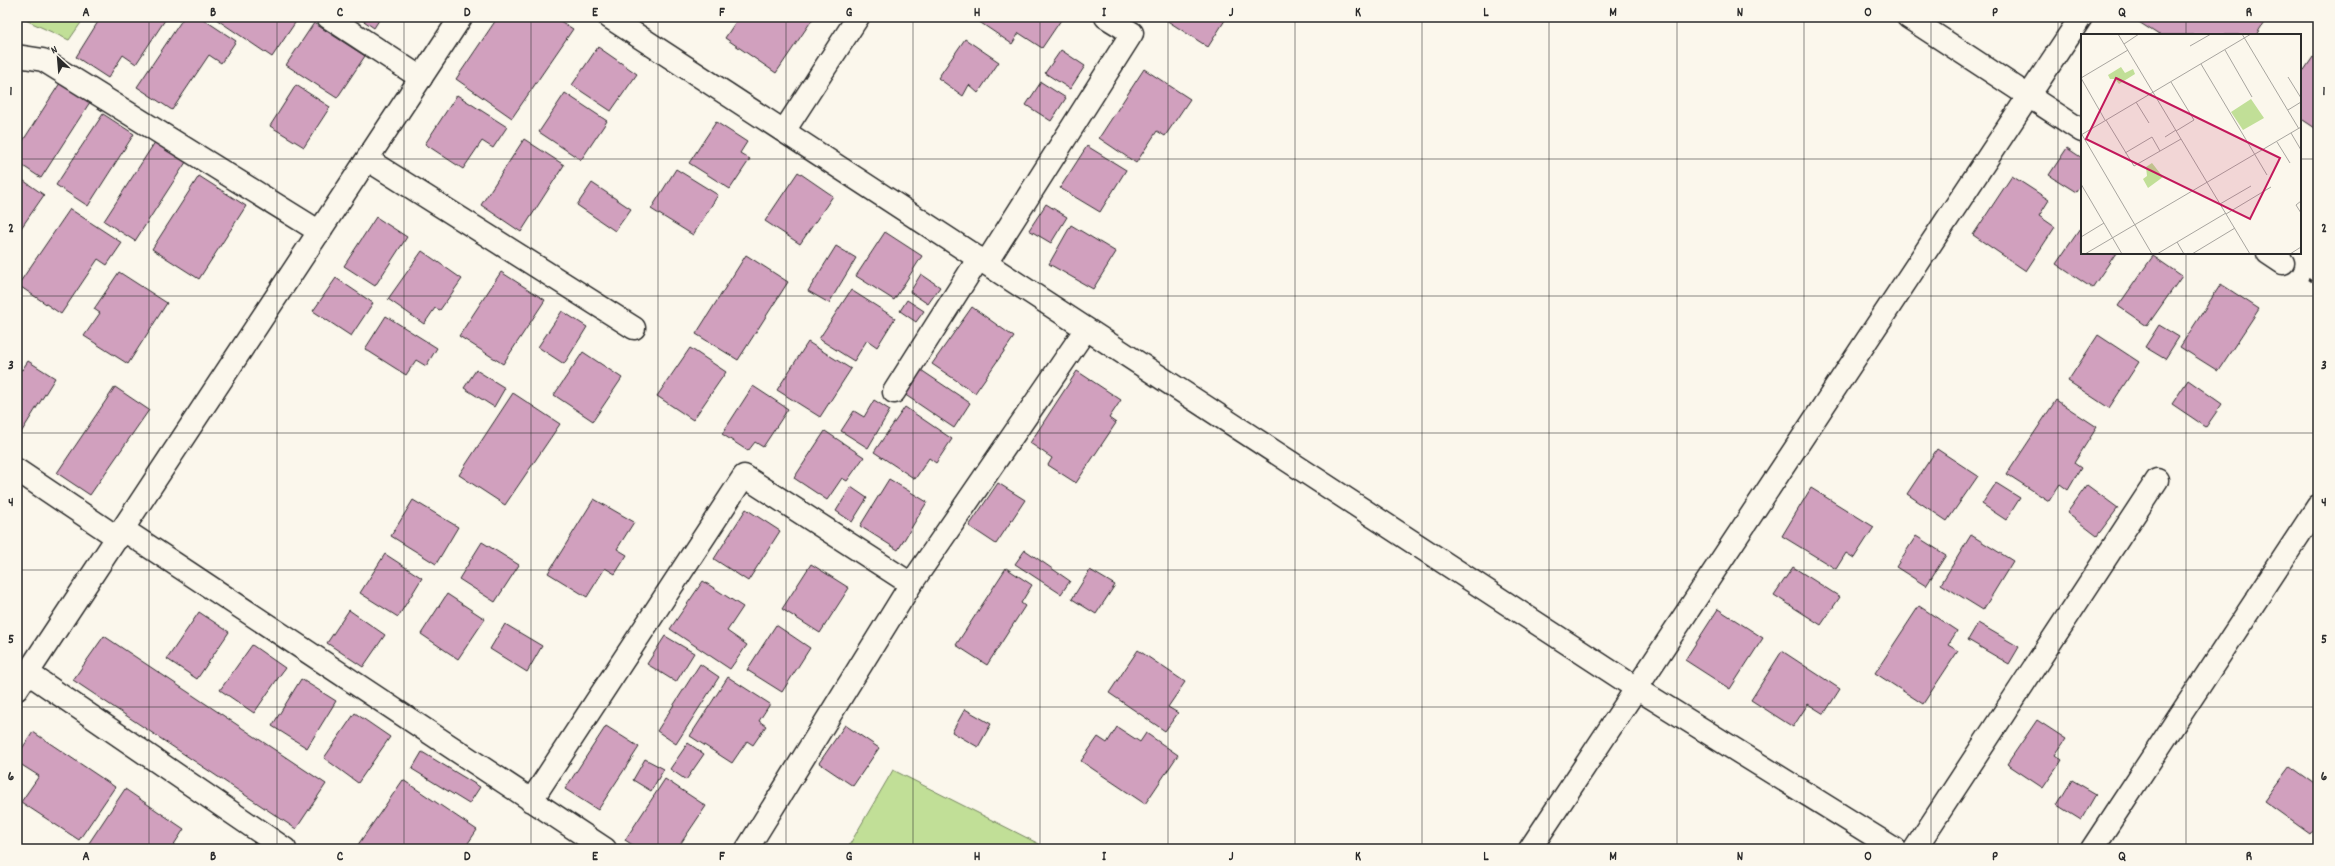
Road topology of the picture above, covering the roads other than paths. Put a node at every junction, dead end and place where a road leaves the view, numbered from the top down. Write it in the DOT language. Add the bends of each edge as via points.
graph roads {
  1 [pos="328,17"];
  2 [pos="461,17"];
  3 [pos="609,17"];
  4 [pos="858,17"];
  5 [pos="1106,17"];
  6 [pos="1908,17"];
  7 [pos="2081,17"];
  8 [pos="17,56"];
  9 [pos="421,78"];
  10 [pos="2028,96"];
  11 [pos="2081,130"];
  12 [pos="784,131"];
  13 [pos="368,160"];
  14 [pos="320,232"];
  15 [pos="983,260"];
  16 [pos="634,328"];
  17 [pos="1086,329"];
  18 [pos="894,392"];
  19 [pos="17,470"];
  20 [pos="2157,480"];
  21 [pos="2318,506"];
  22 [pos="121,534"];
  23 [pos="911,584"];
  24 [pos="22,681"];
  25 [pos="1636,688"];
  26 [pos="531,801"];
  27 [pos="285,849"];
  28 [pos="605,849"];
  29 [pos="747,849"];
  30 [pos="1530,849"];
  31 [pos="1895,849"];
  32 [pos="1915,849"];
  33 [pos="2092,849"];
  1 -- 9 [label="street"];
  2 -- 9 [label="street"];
  3 -- 12 [label="street"];
  4 -- 12 [label="street"];
  5 -- 15 [label="street" via="1132,33"];
  6 -- 10 [label="street"];
  7 -- 10 [label="street"];
  8 -- 14 [label="street" via="43,60"];
  9 -- 13 [label="street"];
  10 -- 11 [label="street"];
  10 -- 25 [label="street"];
  12 -- 15 [label="street"];
  13 -- 14 [label="street"];
  13 -- 16 [label="street"];
  14 -- 22 [label="street"];
  15 -- 17 [label="street"];
  15 -- 18 [label="street"];
  17 -- 23 [label="street"];
  17 -- 25 [label="street"];
  19 -- 22 [label="street"];
  20 -- 32 [label="street"];
  21 -- 33 [label="street"];
  22 -- 24 [label="street"];
  22 -- 26 [label="street"];
  23 -- 26 [label="street" via="744,476"];
  23 -- 29 [label="street"];
  24 -- 27 [label="street"];
  25 -- 30 [label="street"];
  25 -- 31 [label="street"];
  26 -- 28 [label="street"];
}
